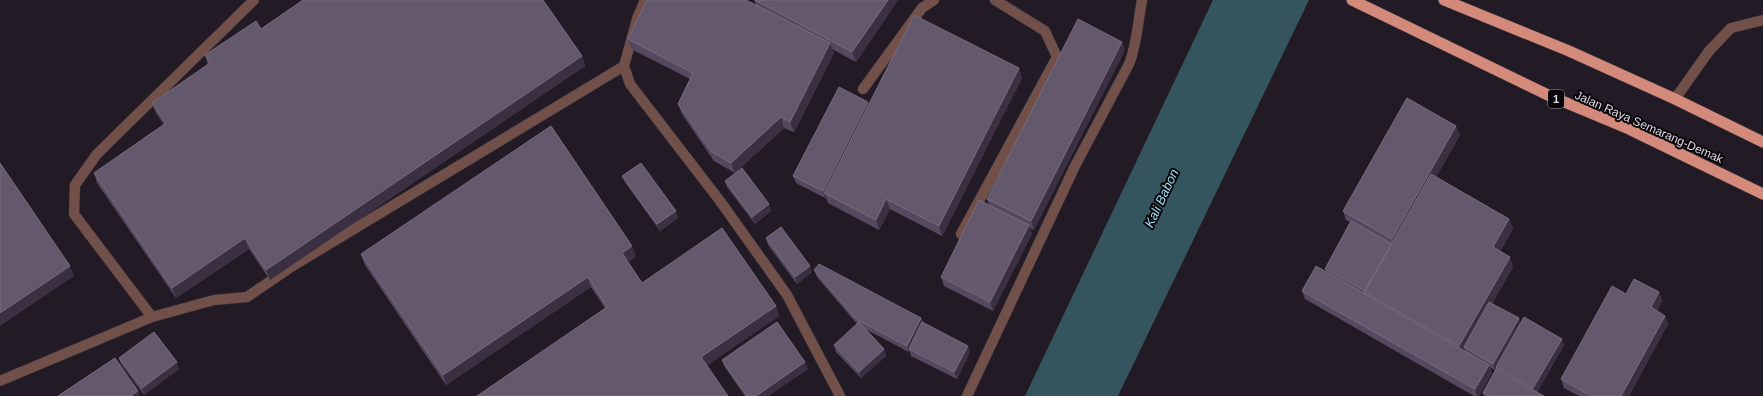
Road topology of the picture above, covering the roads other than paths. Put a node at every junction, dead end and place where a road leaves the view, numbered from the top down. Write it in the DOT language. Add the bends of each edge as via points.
graph roads {
  1 [pos="254,0"];
  2 [pos="645,0"];
  3 [pos="934,0"];
  4 [pos="995,0"];
  5 [pos="1142,0"];
  6 [pos="1352,0"];
  7 [pos="1444,0"];
  8 [pos="1763,20"];
  9 [pos="624,66"];
  10 [pos="863,89"];
  11 [pos="1675,99"];
  12 [pos="1763,142"];
  13 [pos="1763,194"];
  14 [pos="961,234"];
  15 [pos="152,317"];
  16 [pos="0,381"];
  17 [pos="840,396"];
  18 [pos="966,396"];
  1 -- 15 [label="lane" via="97,154 75,185 74,214"];
  2 -- 9 [label="lane"];
  3 -- 10 [label="lane" via="922,8"];
  4 -- 14 [label="lane" via="1044,31 1057,57"];
  5 -- 18 [label="lane" via="1135,51 1075,166"];
  6 -- 13 [label="highway, Jalan Raya Semarang-Demak / 1" via="1550,96 1629,129"];
  7 -- 11 [label="highway"];
  8 -- 11 [label="lane" via="1731,28 1709,51"];
  9 -- 15 [label="lane" via="291,267 247,297 214,300"];
  9 -- 17 [label="lane" via="630,84 720,201 787,295"];
  11 -- 12 [label="highway"];
  15 -- 16 [label="lane"];
}
